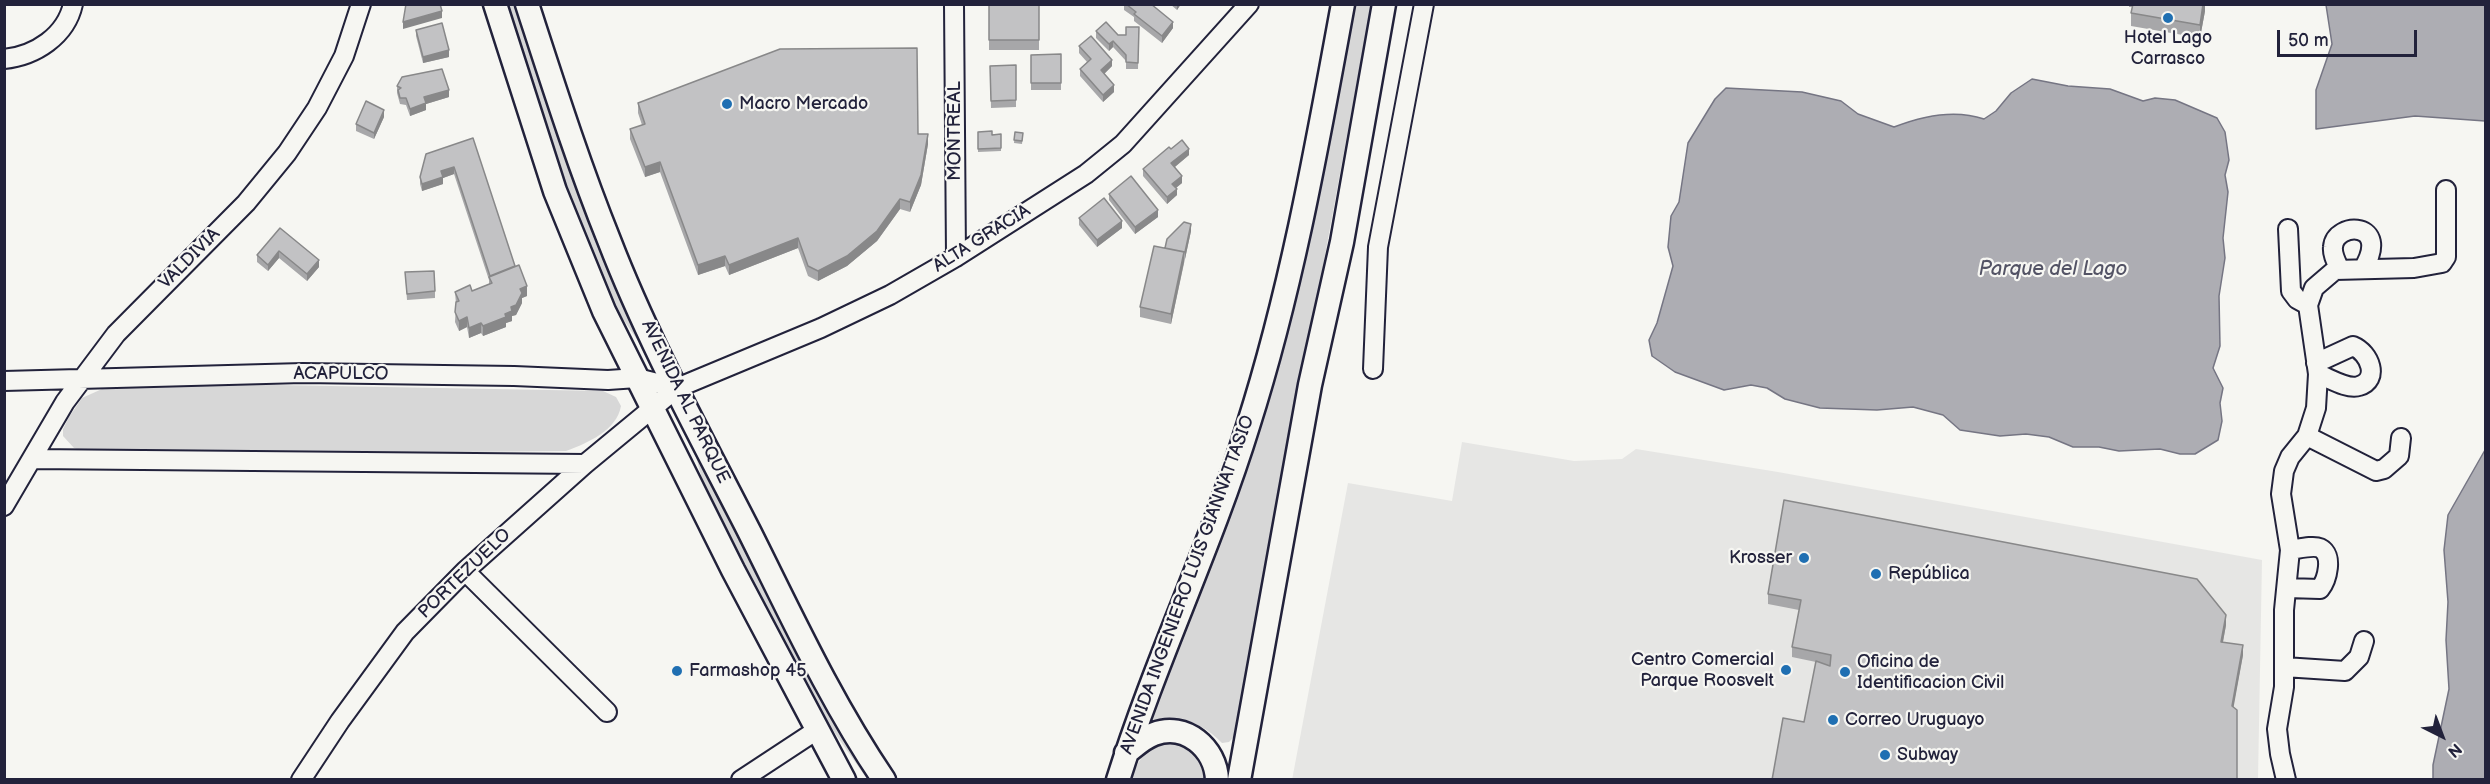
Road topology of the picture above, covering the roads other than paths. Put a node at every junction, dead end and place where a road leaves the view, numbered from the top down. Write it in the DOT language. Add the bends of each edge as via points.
graph roads {
  1 [pos="73,4"];
  2 [pos="361,4"];
  3 [pos="495,4"];
  4 [pos="528,4"];
  5 [pos="954,4"];
  6 [pos="1249,4"];
  7 [pos="1343,4"];
  8 [pos="1384,4"];
  9 [pos="1424,4"];
  10 [pos="4,59"];
  11 [pos="2446,190"];
  12 [pos="2288,229"];
  13 [pos="956,257"];
  14 [pos="2363,269"];
  15 [pos="2340,270"];
  16 [pos="2308,305"];
  17 [pos="1373,369"];
  18 [pos="82,378"];
  19 [pos="637,378"];
  20 [pos="4,381"];
  21 [pos="665,399"];
  22 [pos="2307,436"];
  23 [pos="2401,438"];
  24 [pos="32,459"];
  25 [pos="585,464"];
  26 [pos="4,506"];
  27 [pos="2290,550"];
  28 [pos="465,571"];
  29 [pos="2287,588"];
  30 [pos="2364,641"];
  31 [pos="2284,667"];
  32 [pos="607,712"];
  33 [pos="817,730"];
  34 [pos="1126,753"];
  35 [pos="302,780"];
  36 [pos="741,780"];
  37 [pos="844,780"];
  38 [pos="854,780"];
  39 [pos="884,780"];
  40 [pos="1118,780"];
  41 [pos="1217,780"];
  42 [pos="1239,780"];
  43 [pos="2286,780"];
  1 -- 10 [label="street" via="58,33 35,52"];
  2 -- 18 [label="street, VALDIVIA" via="344,56 317,108 287,153 246,203 116,334"];
  3 -- 19 [label="main road, AVENIDA AL PARQUE" via="555,191 604,311"];
  4 -- 21 [label="main road, AVENIDA AL PARQUE" via="564,121"];
  5 -- 13 [label="street, MONTREAL"];
  6 -- 13 [label="street, ALTA GRACIA" via="1123,144 1086,174"];
  7 -- 34 [label="main road, AVENIDA INGENIERO LUIS GIANNATTASIO" via="1297,246 1248,426 1199,566"];
  8 -- 42 [label="main road"];
  9 -- 17 [label="street" via="1378,247"];
  11 -- 14 [label="street" via="2446,257 2442,263"];
  12 -- 16 [label="street" via="2291,291"];
  13 -- 21 [label="street, ALTA GRACIA" via="890,295"];
  14 -- 15 [label="street"];
  14 -- 15 [label="street" via="2373,249 2371,239 2354,229 2344,231 2333,245"];
  15 -- 16 [label="street" via="2314,288"];
  16 -- 22 [label="street" via="2317,369 2316,408"];
  18 -- 19 [label="street, ACAPULCO" via="314,374"];
  18 -- 20 [label="street, ACAPULCO"];
  18 -- 24 [label="street, VALDIVIA"];
  19 -- 21 [label="main road, AVENIDA AL PARQUE"];
  19 -- 21 [label="street, ACAPULCO"];
  21 -- 25 [label="street, PORTEZUELO"];
  21 -- 33 [label="main road, AVENIDA AL PARQUE" via="733,570"];
  21 -- 39 [label="main road, AVENIDA AL PARQUE" via="848,725"];
  22 -- 23 [label="street" via="2376,471 2399,456"];
  22 -- 27 [label="street" via="2284,471 2281,494"];
  24 -- 25 [label="street"];
  24 -- 26 [label="street, VALDIVIA"];
  25 -- 28 [label="street, PORTEZUELO"];
  27 -- 29 [label="street"];
  27 -- 29 [label="street" via="2318,547 2328,563 2320,589"];
  28 -- 32 [label="street"];
  28 -- 35 [label="street, PORTEZUELO" via="405,632"];
  29 -- 31 [label="street"];
  30 -- 31 [label="street" via="2360,657 2345,670"];
  31 -- 43 [label="street" via="2277,729"];
  33 -- 36 [label="street"];
  33 -- 37 [label="main road"];
  33 -- 38 [label="main road"];
  34 -- 40 [label="main road, AVENIDA INGENIERO LUIS GIANNATTASIO"];
  34 -- 41 [label="main road" via="1154,733 1189,735 1209,752 1215,762"];
}
